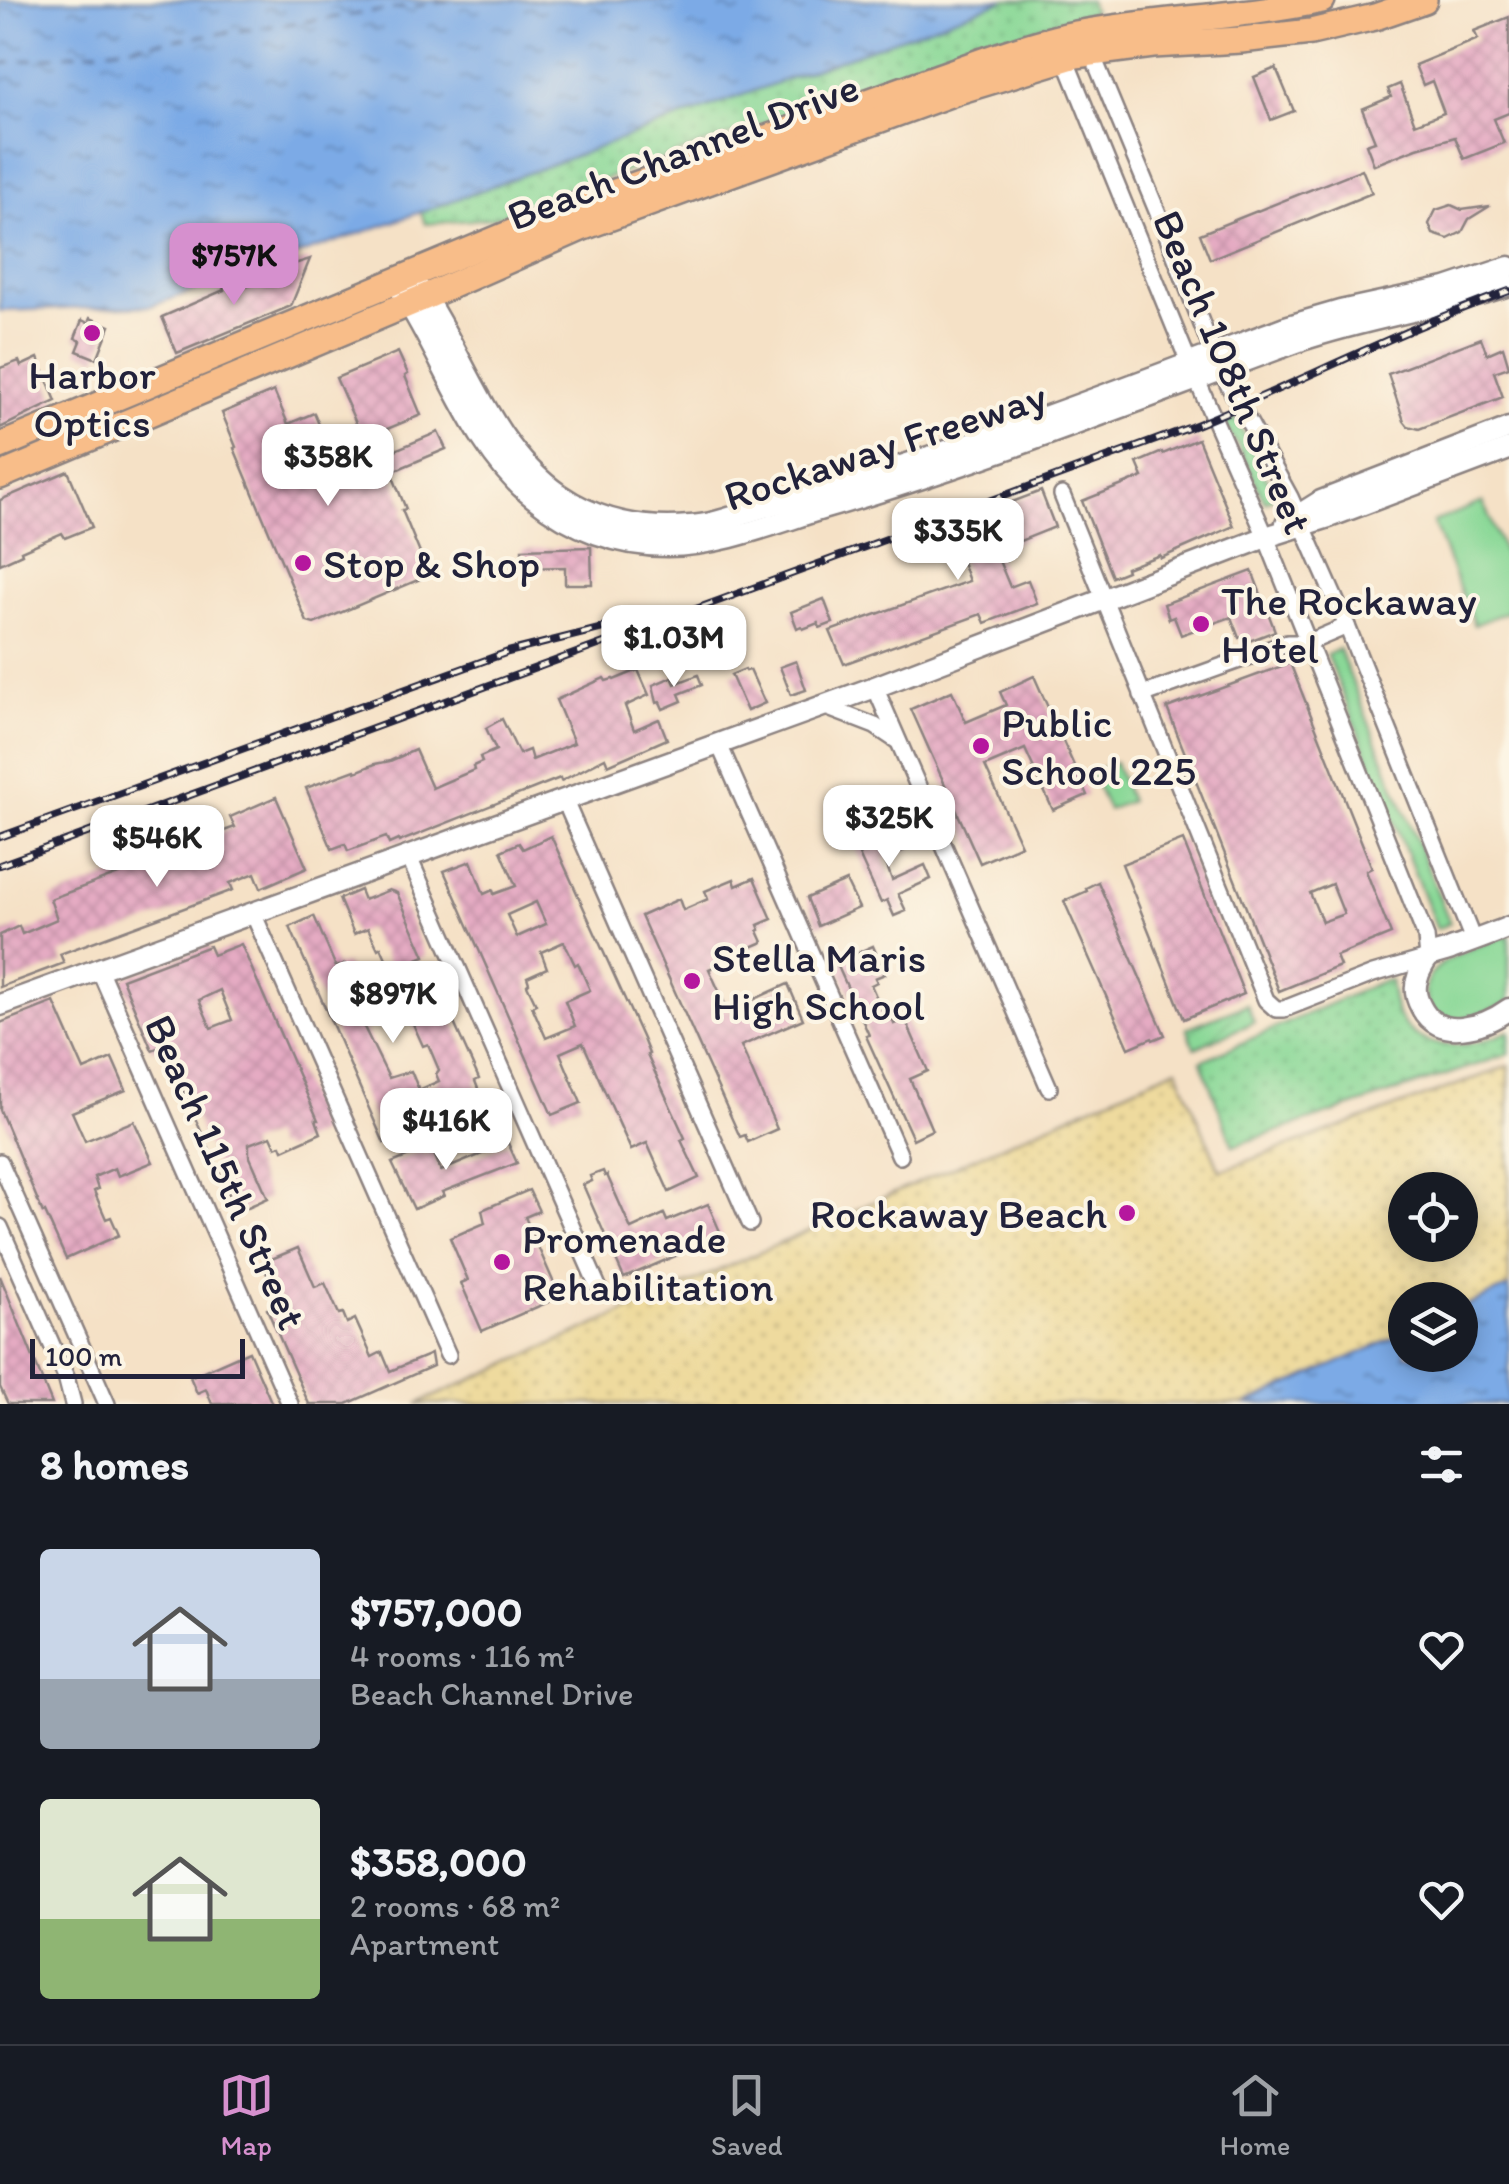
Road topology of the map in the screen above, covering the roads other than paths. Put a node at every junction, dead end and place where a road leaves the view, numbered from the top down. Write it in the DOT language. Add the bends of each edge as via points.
graph roads {
  1 [pos="1322,0"];
  2 [pos="1424,0"];
  3 [pos="1087,43"];
  4 [pos="1061,48"];
  5 [pos="1509,267"];
  6 [pos="402,278"];
  7 [pos="1509,285"];
  8 [pos="417,300"];
  9 [pos="1218,362"];
  10 [pos="1193,371"];
  11 [pos="1509,428"];
  12 [pos="0,446"];
  13 [pos="1509,449"];
  14 [pos="0,476"];
  15 [pos="1062,495"];
  16 [pos="1300,521"];
  17 [pos="1266,537"];
  18 [pos="1104,601"];
  19 [pos="1347,626"];
  20 [pos="1306,643"];
  21 [pos="874,687"];
  22 [pos="1142,695"];
  23 [pos="823,706"];
  24 [pos="896,740"];
  25 [pos="718,742"];
  26 [pos="564,799"];
  27 [pos="408,855"];
  28 [pos="252,912"];
  29 [pos="1509,928"];
  30 [pos="1474,940"];
  31 [pos="1428,958"];
  32 [pos="99,968"];
  33 [pos="0,1005"];
  34 [pos="1509,1009"];
  35 [pos="1049,1088"];
  36 [pos="900,1156"];
  37 [pos="0,1162"];
  38 [pos="750,1223"];
  39 [pos="0,1226"];
  40 [pos="599,1289"];
  41 [pos="448,1355"];
  42 [pos="73,1404"];
  43 [pos="107,1404"];
  44 [pos="290,1404"];
  1 -- 3 [label="main road, Beach Channel Drive"];
  2 -- 3 [label="main road, Beach Channel Drive" via="1298,34"];
  3 -- 4 [label="main road, Beach Channel Drive"];
  3 -- 9 [label="street, Beach 108th Street"];
  4 -- 6 [label="main road, Beach Channel Drive" via="983,61 614,192"];
  4 -- 8 [label="main road, Beach Channel Drive" via="599,220"];
  4 -- 10 [label="street, Beach 108th Street"];
  5 -- 9 [label="street, Rockaway Freeway" via="1322,316"];
  6 -- 8 [label="street, Rockaway Freeway"];
  6 -- 12 [label="main road, Beach Channel Drive"];
  7 -- 9 [label="street, Rockaway Freeway"];
  8 -- 10 [label="street, Rockaway Freeway" via="508,474 569,521 637,544 703,542 933,475"];
  8 -- 14 [label="main road, Beach Channel Drive"];
  9 -- 10 [label="street, Rockaway Freeway"];
  9 -- 16 [label="street, Beach 108th Street"];
  10 -- 17 [label="street, Beach 108th Street"];
  11 -- 16 [label="street" via="1321,501"];
  13 -- 16 [label="street"];
  15 -- 18 [label="street"];
  16 -- 17 [label="street"];
  16 -- 19 [label="street, Beach 108th Street"];
  17 -- 18 [label="street"];
  17 -- 20 [label="street, Beach 108th Street"];
  18 -- 21 [label="street"];
  18 -- 22 [label="street"];
  19 -- 20 [label="street"];
  19 -- 30 [label="street, Beach 108th Street"];
  20 -- 22 [label="street" via="1287,643"];
  20 -- 31 [label="street, Beach 108th Street" via="1426,937"];
  21 -- 23 [label="street"];
  21 -- 24 [label="street"];
  22 -- 31 [label="street" via="1266,1000 1276,1009 1288,1008"];
  23 -- 24 [label="street"];
  23 -- 25 [label="street"];
  24 -- 35 [label="street"];
  25 -- 26 [label="street"];
  25 -- 36 [label="street"];
  26 -- 27 [label="street"];
  26 -- 38 [label="street"];
  27 -- 28 [label="street"];
  27 -- 40 [label="street"];
  28 -- 32 [label="street"];
  28 -- 41 [label="street"];
  29 -- 30 [label="street"];
  30 -- 31 [label="street"];
  31 -- 34 [label="street" via="1416,993 1435,1023 1472,1027"];
  32 -- 33 [label="street"];
  32 -- 44 [label="street, Beach 115th Street"];
  37 -- 43 [label="street"];
  39 -- 42 [label="street"];
}
